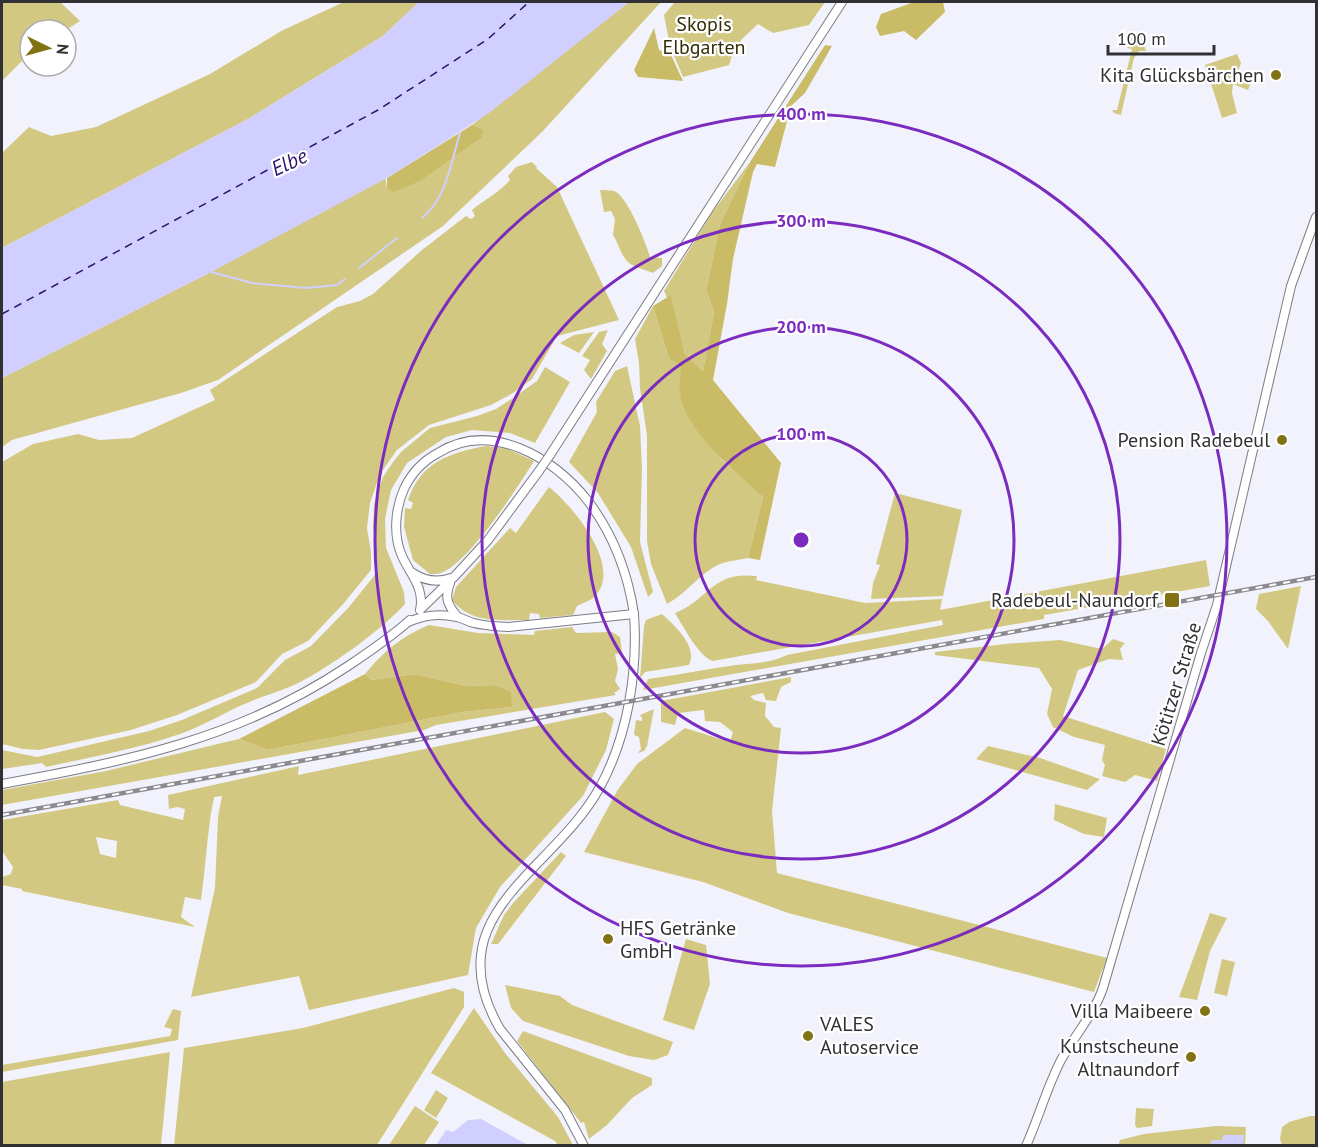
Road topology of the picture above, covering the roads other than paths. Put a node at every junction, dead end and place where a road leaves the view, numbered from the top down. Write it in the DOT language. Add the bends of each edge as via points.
graph roads {
  1 [pos="842,2"];
  2 [pos="1317,218"];
  3 [pos="412,572"];
  4 [pos="452,579"];
  5 [pos="420,610"];
  6 [pos="634,614"];
  7 [pos="458,617"];
  8 [pos="406,623"];
  9 [pos="2,784"];
  10 [pos="584,1146"];
  11 [pos="1026,1146"];
  1 -- 4 [label="main road, bridge" via="550,455 488,540"];
  2 -- 11 [label="street, Kötitzer Straße" via="1291,286 1217,605 1103,988 1054,1074"];
  3 -- 4 [label="main road" via="430,581"];
  3 -- 5 [label="main road" via="422,600"];
  3 -- 6 [label="main road" via="397,537 399,504 411,476 450,445 494,441 532,454 586,499 618,554"];
  4 -- 5 [label="main road"];
  4 -- 7 [label="main road" via="447,603"];
  5 -- 8 [label="main road"];
  6 -- 7 [label="main road" via="507,627 472,623"];
  6 -- 10 [label="street" via="632,677 612,763 579,819 493,916 481,952 481,979 492,1015 565,1110"];
  7 -- 8 [label="main road" via="430,614"];
  8 -- 9 [label="main road" via="317,686 222,731 153,753"];
}
